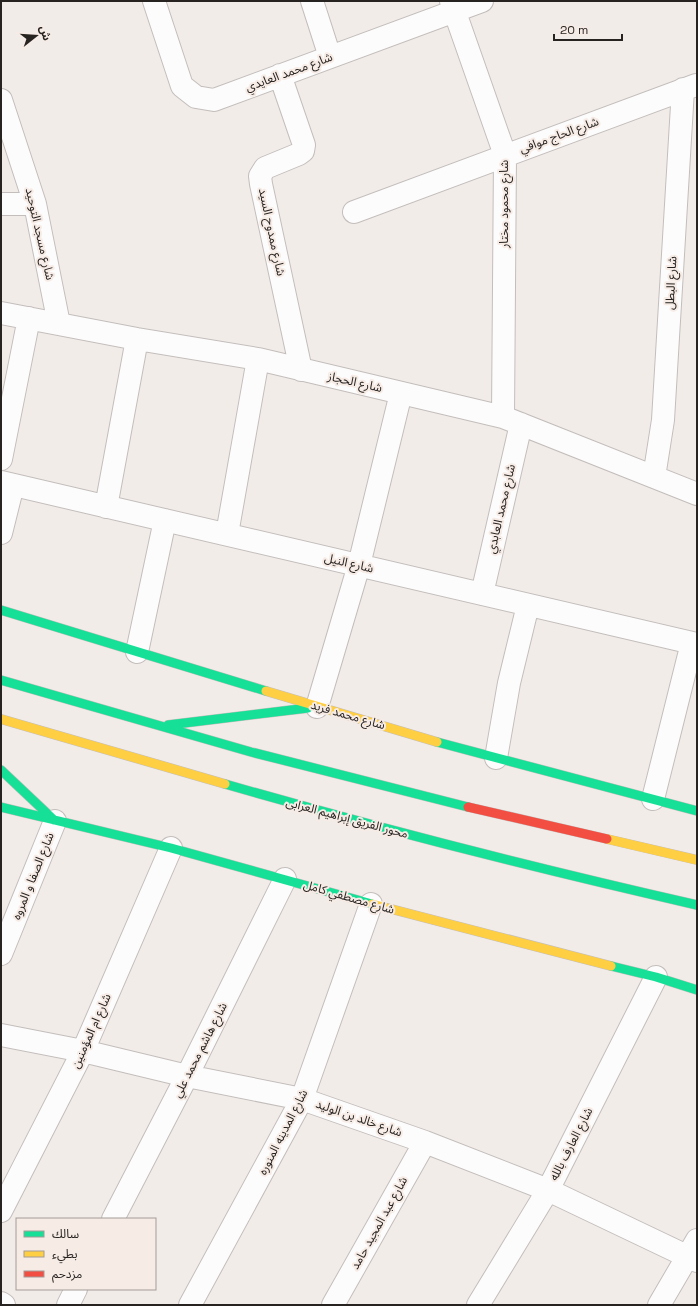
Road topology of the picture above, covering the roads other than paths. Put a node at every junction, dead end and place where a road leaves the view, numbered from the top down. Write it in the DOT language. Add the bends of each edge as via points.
graph roads {
  1 [pos="154,1"];
  2 [pos="312,1"];
  3 [pos="482,1"];
  4 [pos="452,6"];
  5 [pos="330,57"];
  6 [pos="280,75"];
  7 [pos="690,87"];
  8 [pos="1,100"];
  9 [pos="505,155"];
  10 [pos="1,204"];
  11 [pos="35,204"];
  12 [pos="354,212"];
  13 [pos="1,313"];
  14 [pos="29,318"];
  15 [pos="60,324"];
  16 [pos="137,339"];
  17 [pos="258,359"];
  18 [pos="301,370"];
  19 [pos="401,393"];
  20 [pos="512,421"];
  21 [pos="1,459"];
  22 [pos="654,477"];
  23 [pos="7,484"];
  24 [pos="697,494"];
  25 [pos="106,507"];
  26 [pos="165,520"];
  27 [pos="1,533"];
  28 [pos="227,534"];
  29 [pos="359,565"];
  30 [pos="482,594"];
  31 [pos="528,605"];
  32 [pos="1,610"];
  33 [pos="694,644"];
  34 [pos="137,652"];
  35 [pos="1,680"];
  36 [pos="317,707"];
  37 [pos="1,719"];
  38 [pos="157,726"];
  39 [pos="496,758"];
  40 [pos="1,770"];
  41 [pos="653,799"];
  42 [pos="1,807"];
  43 [pos="697,811"];
  44 [pos="55,821"];
  45 [pos="171,848"];
  46 [pos="697,860"];
  47 [pos="285,879"];
  48 [pos="370,904"];
  49 [pos="697,905"];
  50 [pos="1,954"];
  51 [pos="656,977"];
  52 [pos="697,990"];
  53 [pos="1,1035"];
  54 [pos="83,1051"];
  55 [pos="187,1076"];
  56 [pos="302,1098"];
  57 [pos="425,1142"];
  58 [pos="548,1190"];
  59 [pos="1,1210"];
  60 [pos="114,1218"];
  61 [pos="694,1252"];
  62 [pos="76,1290"];
  63 [pos="1,1303"];
  64 [pos="4,1305"];
  65 [pos="68,1305"];
  66 [pos="190,1305"];
  67 [pos="333,1305"];
  68 [pos="478,1305"];
  69 [pos="659,1305"];
  1 -- 6 [label="street, شارع محمد العايدي" via="182,86 196,97 214,100"];
  2 -- 5 [label="street"];
  3 -- 4 [label="street, شارع محمد العايدي"];
  4 -- 5 [label="street, شارع محمد العايدي"];
  4 -- 9 [label="street, شارع محمود مختار"];
  5 -- 6 [label="street, شارع محمد العايدي"];
  6 -- 18 [label="street, شارع ممدوح السيد" via="304,145 299,154 265,168 260,176"];
  7 -- 9 [label="street, شارع الحاج موافي"];
  7 -- 22 [label="street, شارع البطل" via="663,420"];
  8 -- 11 [label="street, شارع مسجد التوحيد"];
  9 -- 12 [label="street, شارع الحاج موافي"];
  9 -- 20 [label="street, شارع محمود مختار"];
  10 -- 11 [label="street"];
  11 -- 15 [label="street, شارع مسجد التوحيد"];
  13 -- 14 [label="street, شارع الحجاز"];
  14 -- 15 [label="street, شارع الحجاز"];
  14 -- 21 [label="street"];
  15 -- 16 [label="street, شارع الحجاز"];
  16 -- 17 [label="street, شارع الحجاز"];
  16 -- 25 [label="street"];
  17 -- 18 [label="street, شارع الحجاز"];
  17 -- 28 [label="street"];
  18 -- 19 [label="street, شارع الحجاز"];
  19 -- 20 [label="street, شارع الحجاز"];
  19 -- 29 [label="street"];
  20 -- 22 [label="street, شارع الحجاز"];
  20 -- 30 [label="street, شارع محمد العابدي"];
  22 -- 24 [label="street, شارع الحجاز"];
  23 -- 25 [label="street, شارع النيل"];
  23 -- 27 [label="street"];
  25 -- 26 [label="street, شارع النيل"];
  26 -- 28 [label="street, شارع النيل"];
  26 -- 34 [label="street"];
  28 -- 29 [label="street, شارع النيل"];
  29 -- 30 [label="street, شارع النيل"];
  29 -- 36 [label="street"];
  30 -- 31 [label="street, شارع النيل"];
  31 -- 33 [label="street, شارع النيل"];
  31 -- 39 [label="street"];
  32 -- 34 [label="main road, شارع محمد فريد"];
  33 -- 41 [label="street"];
  34 -- 36 [label="main road, شارع محمد فريد"];
  35 -- 38 [label="main road"];
  36 -- 38 [label="main road"];
  36 -- 39 [label="main road, شارع محمد فريد"];
  37 -- 49 [label="main road, محور الفريق إبراهيم العرابى" via="308,808"];
  38 -- 46 [label="main road" via="426,797"];
  39 -- 41 [label="main road, شارع محمد فريد"];
  40 -- 44 [label="main road"];
  41 -- 43 [label="main road, شارع محمد فريد"];
  42 -- 44 [label="main road, شارع مصطفي كامل"];
  44 -- 45 [label="main road, شارع مصطفي كامل"];
  44 -- 50 [label="street, شارع الصفا و المروه"];
  45 -- 47 [label="main road, شارع مصطفي كامل"];
  45 -- 54 [label="street, شارع ام المؤمنين"];
  47 -- 48 [label="main road, شارع مصطفي كامل"];
  47 -- 55 [label="street, شارع هاشم محمد علي"];
  48 -- 51 [label="main road, شارع مصطفي كامل"];
  48 -- 56 [label="street, شارع المدينه المنوره"];
  51 -- 52 [label="main road, شارع مصطفي كامل"];
  51 -- 58 [label="street, شارع العارف بالله"];
  53 -- 54 [label="street, شارع خالد بن الوليد"];
  54 -- 55 [label="street, شارع خالد بن الوليد"];
  54 -- 59 [label="street, شارع ام المؤمنين"];
  55 -- 56 [label="street, شارع خالد بن الوليد"];
  55 -- 60 [label="street, شارع هاشم محمد علي"];
  56 -- 57 [label="street, شارع خالد بن الوليد"];
  56 -- 66 [label="street, شارع المدينه المنوره"];
  57 -- 58 [label="street, شارع خالد بن الوليد"];
  57 -- 67 [label="street, شارع عبد المجيد حامد"];
  58 -- 61 [label="street, شارع خالد بن الوليد"];
  58 -- 68 [label="street, شارع العارف بالله"];
  61 -- 69 [label="street"];
  62 -- 65 [label="street"];
  63 -- 64 [label="street"];
}
